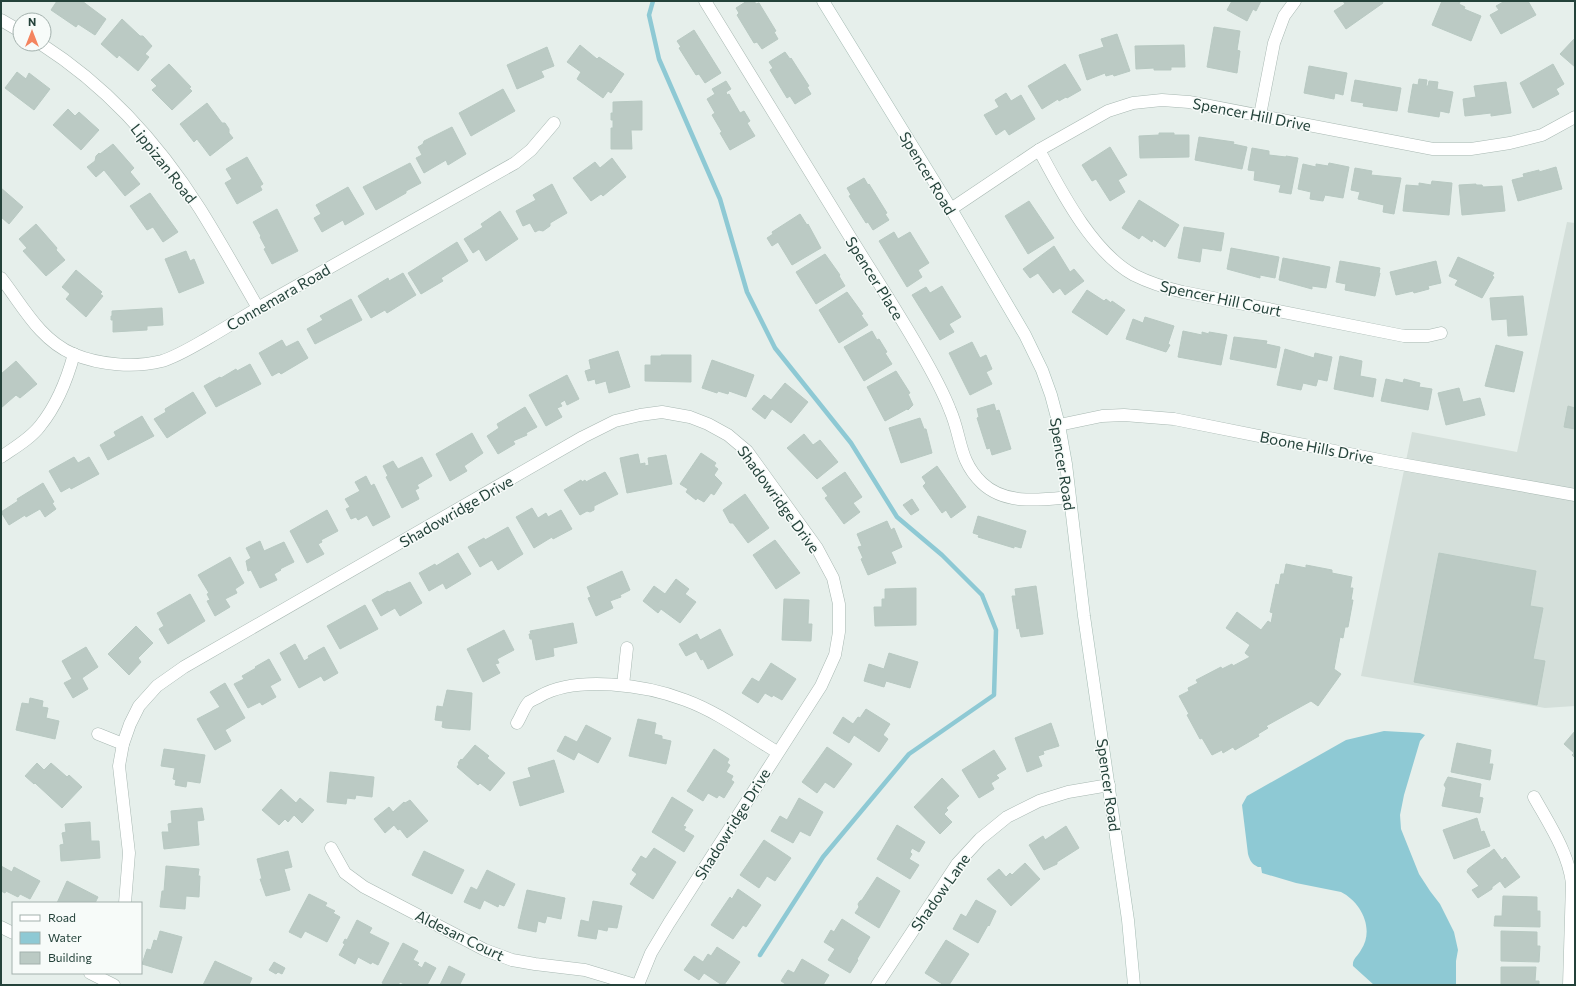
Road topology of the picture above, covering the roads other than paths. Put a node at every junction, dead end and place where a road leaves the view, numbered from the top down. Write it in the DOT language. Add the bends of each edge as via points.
graph roads {
  1 [pos="705,1"];
  2 [pos="823,1"];
  3 [pos="1295,1"];
  4 [pos="1,20"];
  5 [pos="12,26"];
  6 [pos="52,52"];
  7 [pos="1260,115"];
  8 [pos="1575,117"];
  9 [pos="554,123"];
  10 [pos="1040,150"];
  11 [pos="951,209"];
  12 [pos="1,278"];
  13 [pos="258,308"];
  14 [pos="1441,333"];
  15 [pos="74,354"];
  16 [pos="1059,425"];
  17 [pos="1,457"];
  18 [pos="1575,495"];
  19 [pos="1069,497"];
  20 [pos="627,648"];
  21 [pos="623,685"];
  22 [pos="517,723"];
  23 [pos="98,734"];
  24 [pos="123,744"];
  25 [pos="777,752"];
  26 [pos="1109,785"];
  27 [pos="1534,797"];
  28 [pos="331,848"];
  29 [pos="125,902"];
  30 [pos="1,927"];
  31 [pos="12,932"];
  32 [pos="93,977"];
  33 [pos="114,985"];
  34 [pos="635,985"];
  35 [pos="638,985"];
  36 [pos="877,985"];
  37 [pos="1134,985"];
  38 [pos="1569,985"];
  1 -- 19 [label="street, Spencer Place" via="919,349 950,409 964,458 972,472 992,490 1016,499"];
  2 -- 11 [label="street, Spencer Road"];
  3 -- 7 [label="street" via="1284,16 1274,43"];
  4 -- 5 [label="street"];
  6 -- 13 [label="street, Lippizan Road" via="118,106 155,147 199,208"];
  7 -- 8 [label="street, Spencer Hill Drive" via="1433,149 1471,149 1510,144 1542,135"];
  7 -- 10 [label="street, Spencer Hill Drive" via="1188,102 1162,100 1133,103 1108,111"];
  9 -- 13 [label="street, Connemara Road" via="531,150 515,163"];
  10 -- 11 [label="street, Spencer Hill Drive"];
  10 -- 14 [label="street, Spencer Hill Court" via="1057,183 1096,242 1128,271 1150,282 1183,292 1404,336"];
  11 -- 16 [label="street, Spencer Road" via="1025,335 1042,370"];
  12 -- 15 [label="street, Connemara Road" via="41,332"];
  13 -- 15 [label="street, Connemara Road" via="190,348 149,364 129,365"];
  15 -- 17 [label="street" via="60,394 39,427"];
  16 -- 18 [label="street, Boone Hills Drive" via="1102,416 1174,419 1390,462"];
  16 -- 19 [label="street, Spencer Road"];
  19 -- 26 [label="street, Spencer Road"];
  20 -- 21 [label="street"];
  21 -- 22 [label="street" via="583,685 550,690 530,702"];
  21 -- 25 [label="street" via="656,690 685,700 718,715"];
  23 -- 24 [label="street"];
  24 -- 25 [label="street, Shadowridge Drive" via="139,706 157,686 184,667 583,438 615,422 662,412 690,417 708,424 728,435 747,451 817,548 834,578 839,611 835,655 820,686"];
  24 -- 29 [label="street, Shadowridge Drive" via="119,766 129,853"];
  25 -- 35 [label="street, Shadowridge Drive" via="651,953"];
  26 -- 36 [label="street, Shadow Lane" via="1068,792 1039,801 1007,817 980,839 957,864"];
  26 -- 37 [label="street, Spencer Road" via="1128,920"];
  27 -- 38 [label="street" via="1570,868 1572,882"];
  28 -- 34 [label="street, Aldesan Court" via="345,873 364,887 485,950 512,960 585,970"];
  30 -- 31 [label="street"];
  32 -- 33 [label="street"];
}
